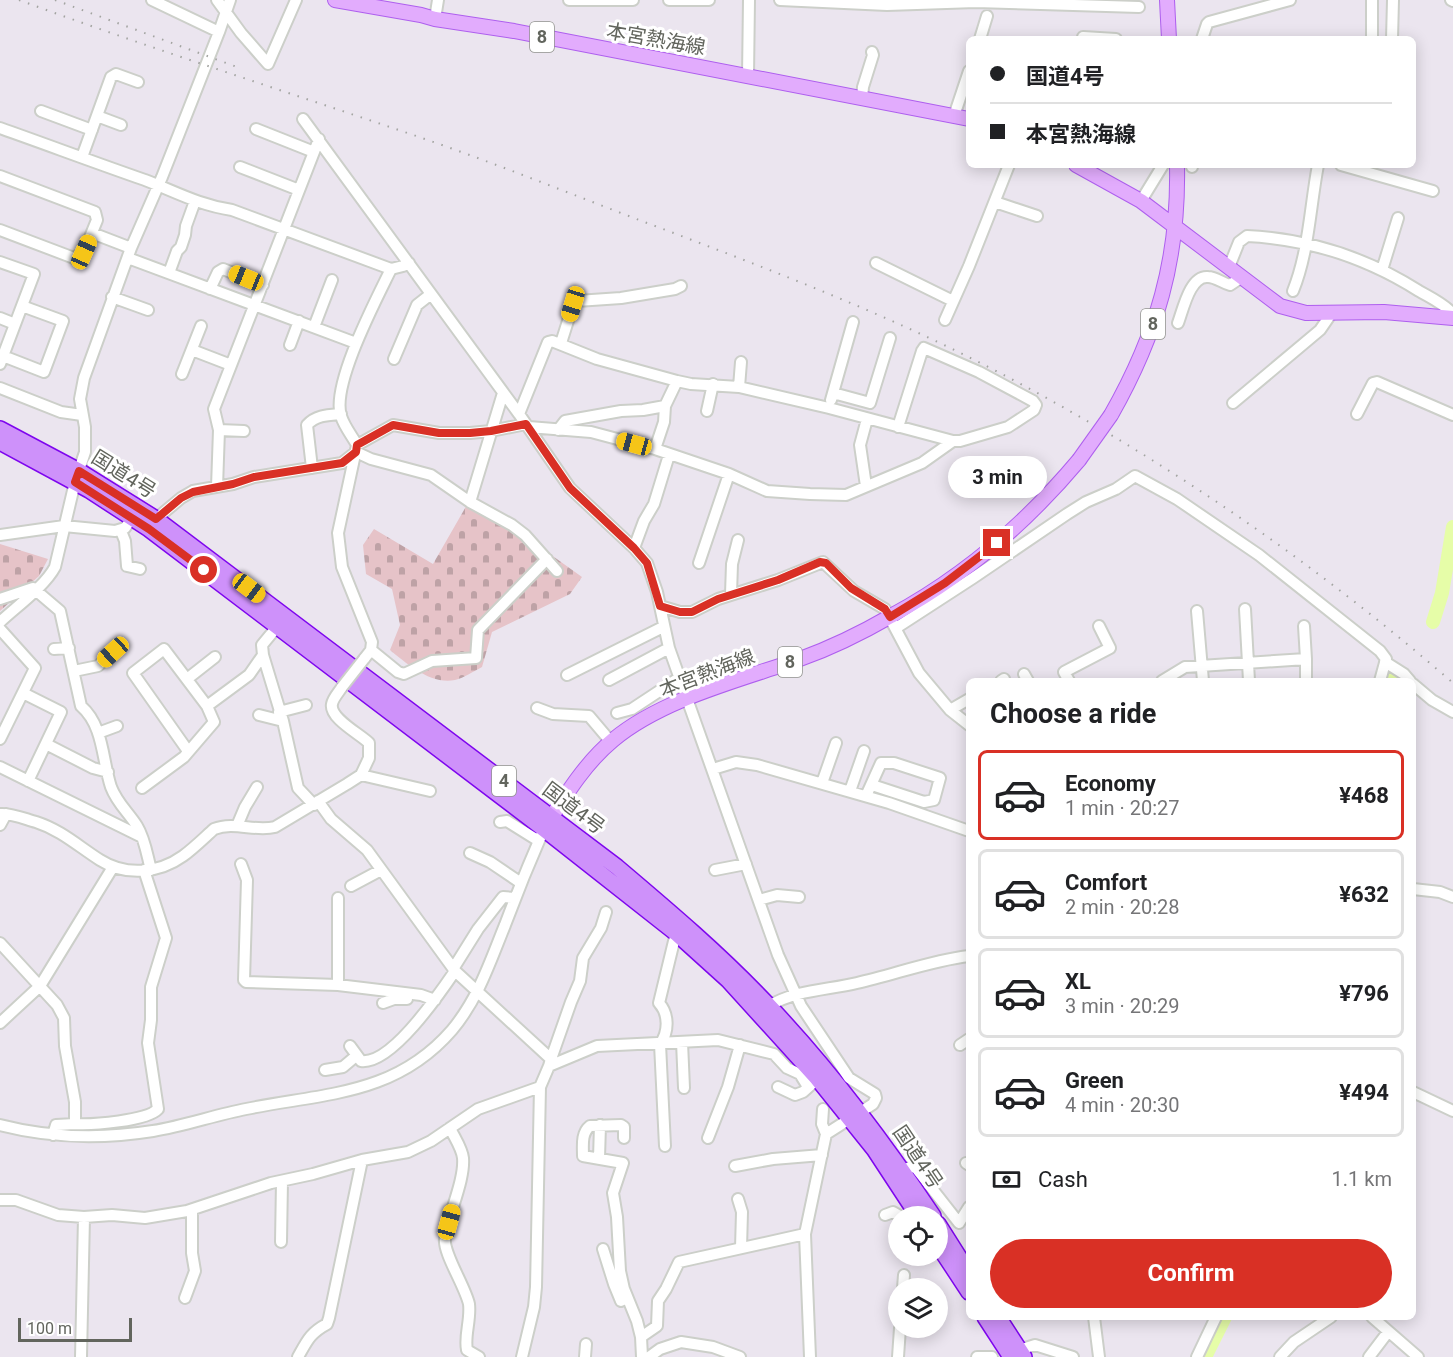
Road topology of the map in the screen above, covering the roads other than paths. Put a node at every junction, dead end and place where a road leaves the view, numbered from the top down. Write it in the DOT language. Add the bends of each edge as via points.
graph roads {
  1 [pos="152,0"];
  2 [pos="217,0"];
  3 [pos="230,0"];
  4 [pos="296,0"];
  5 [pos="335,0"];
  6 [pos="438,0"];
  7 [pos="569,0"];
  8 [pos="633,0"];
  9 [pos="669,0"];
  10 [pos="709,0"];
  11 [pos="749,0"];
  12 [pos="780,0"];
  13 [pos="1290,0"];
  14 [pos="1372,0"];
  15 [pos="1393,0"];
  16 [pos="1167,4"];
  17 [pos="1139,7"];
  18 [pos="226,13"];
  19 [pos="987,16"];
  20 [pos="435,19"];
  21 [pos="219,32"];
  22 [pos="981,36"];
  23 [pos="1169,36"];
  24 [pos="1203,36"];
  25 [pos="1372,36"];
  26 [pos="1392,36"];
  27 [pos="872,52"];
  28 [pos="748,76"];
  29 [pos="966,80"];
  30 [pos="138,82"];
  31 [pos="862,98"];
  32 [pos="41,111"];
  33 [pos="97,116"];
  34 [pos="954,116"];
  35 [pos="303,118"];
  36 [pos="966,118"];
  37 [pos="121,124"];
  38 [pos="0,128"];
  39 [pos="256,129"];
  40 [pos="92,130"];
  41 [pos="319,139"];
  42 [pos="314,152"];
  43 [pos="82,157"];
  44 [pos="240,167"];
  45 [pos="1008,168"];
  46 [pos="1081,168"];
  47 [pos="1161,168"];
  48 [pos="1177,168"];
  49 [pos="1318,168"];
  50 [pos="1352,168"];
  51 [pos="0,176"];
  52 [pos="159,181"];
  53 [pos="299,190"];
  54 [pos="1433,191"];
  55 [pos="195,201"];
  56 [pos="1141,201"];
  57 [pos="995,202"];
  58 [pos="1037,216"];
  59 [pos="1398,218"];
  60 [pos="1176,227"];
  61 [pos="0,230"];
  62 [pos="284,230"];
  63 [pos="92,233"];
  64 [pos="1306,244"];
  65 [pos="129,253"];
  66 [pos="0,262"];
  67 [pos="409,263"];
  68 [pos="876,263"];
  69 [pos="1229,267"];
  70 [pos="391,269"];
  71 [pos="1382,270"];
  72 [pos="169,273"];
  73 [pos="1242,277"];
  74 [pos="332,280"];
  75 [pos="263,285"];
  76 [pos="681,286"];
  77 [pos="210,289"];
  78 [pos="1293,291"];
  79 [pos="431,294"];
  80 [pos="112,297"];
  81 [pos="953,301"];
  82 [pos="254,304"];
  83 [pos="22,306"];
  84 [pos="148,310"];
  85 [pos="1331,314"];
  86 [pos="1453,316"];
  87 [pos="0,318"];
  88 [pos="945,320"];
  89 [pos="299,321"];
  90 [pos="853,322"];
  91 [pos="1178,323"];
  92 [pos="15,324"];
  93 [pos="201,326"];
  94 [pos="314,327"];
  95 [pos="890,338"];
  96 [pos="561,343"];
  97 [pos="356,344"];
  98 [pos="290,345"];
  99 [pos="192,350"];
  100 [pos="394,359"];
  101 [pos="1,360"];
  102 [pos="741,362"];
  103 [pos="231,365"];
  104 [pos="182,374"];
  105 [pos="677,381"];
  106 [pos="713,384"];
  107 [pos="739,387"];
  108 [pos="0,388"];
  109 [pos="503,393"];
  110 [pos="833,393"];
  111 [pos="1233,403"];
  112 [pos="665,406"];
  113 [pos="829,408"];
  114 [pos="707,411"];
  115 [pos="341,414"];
  116 [pos="1357,414"];
  117 [pos="82,415"];
  118 [pos="1453,415"];
  119 [pos="867,419"];
  120 [pos="525,422"];
  121 [pos="898,427"];
  122 [pos="0,429"];
  123 [pos="219,430"];
  124 [pos="558,430"];
  125 [pos="244,431"];
  126 [pos="491,431"];
  127 [pos="953,441"];
  128 [pos="0,442"];
  129 [pos="356,448"];
  130 [pos="655,449"];
  131 [pos="669,455"];
  132 [pos="312,468"];
  133 [pos="729,474"];
  134 [pos="77,476"];
  135 [pos="866,486"];
  136 [pos="217,487"];
  137 [pos="470,502"];
  138 [pos="132,518"];
  139 [pos="156,519"];
  140 [pos="64,526"];
  141 [pos="121,531"];
  142 [pos="0,535"];
  143 [pos="738,540"];
  144 [pos="634,548"];
  145 [pos="547,559"];
  146 [pos="699,564"];
  147 [pos="140,569"];
  148 [pos="557,571"];
  149 [pos="36,588"];
  150 [pos="731,594"];
  151 [pos="0,599"];
  152 [pos="660,606"];
  153 [pos="1245,609"];
  154 [pos="1197,611"];
  155 [pos="282,621"];
  156 [pos="0,622"];
  157 [pos="893,622"];
  158 [pos="1099,626"];
  159 [pos="1304,626"];
  160 [pos="663,627"];
  161 [pos="0,629"];
  162 [pos="69,648"];
  163 [pos="669,648"];
  164 [pos="54,649"];
  165 [pos="113,652"];
  166 [pos="262,655"];
  167 [pos="368,655"];
  168 [pos="215,657"];
  169 [pos="1306,659"];
  170 [pos="1248,662"];
  171 [pos="1385,662"];
  172 [pos="1202,666"];
  173 [pos="74,670"];
  174 [pos="567,675"];
  175 [pos="679,678"];
  176 [pos="1067,678"];
  177 [pos="1167,678"];
  178 [pos="1203,678"];
  179 [pos="1249,678"];
  180 [pos="1306,678"];
  181 [pos="1381,678"];
  182 [pos="1408,678"];
  183 [pos="187,679"];
  184 [pos="609,680"];
  185 [pos="1416,686"];
  186 [pos="23,693"];
  187 [pos="687,698"];
  188 [pos="966,701"];
  189 [pos="306,705"];
  190 [pos="207,706"];
  191 [pos="537,708"];
  192 [pos="950,710"];
  193 [pos="1453,712"];
  194 [pos="617,714"];
  195 [pos="259,715"];
  196 [pos="281,716"];
  197 [pos="966,723"];
  198 [pos="117,726"];
  199 [pos="98,733"];
  200 [pos="0,739"];
  201 [pos="611,742"];
  202 [pos="836,743"];
  203 [pos="46,744"];
  204 [pos="188,751"];
  205 [pos="864,751"];
  206 [pos="0,767"];
  207 [pos="713,769"];
  208 [pos="108,772"];
  209 [pos="361,775"];
  210 [pos="28,781"];
  211 [pos="822,783"];
  212 [pos="872,784"];
  213 [pos="257,787"];
  214 [pos="142,788"];
  215 [pos="430,791"];
  216 [pos="850,791"];
  217 [pos="866,796"];
  218 [pos="316,803"];
  219 [pos="3,814"];
  220 [pos="500,822"];
  221 [pos="0,825"];
  222 [pos="237,826"];
  223 [pos="545,829"];
  224 [pos="966,830"];
  225 [pos="142,837"];
  226 [pos="470,853"];
  227 [pos="241,864"];
  228 [pos="746,864"];
  229 [pos="113,867"];
  230 [pos="147,870"];
  231 [pos="381,870"];
  232 [pos="715,870"];
  233 [pos="521,883"];
  234 [pos="351,885"];
  235 [pos="1416,889"];
  236 [pos="338,897"];
  237 [pos="799,897"];
  238 [pos="1453,897"];
  239 [pos="515,898"];
  240 [pos="759,900"];
  241 [pos="606,912"];
  242 [pos="676,933"];
  243 [pos="0,943"];
  244 [pos="966,956"];
  245 [pos="454,970"];
  246 [pos="338,985"];
  247 [pos="40,986"];
  248 [pos="478,993"];
  249 [pos="421,995"];
  250 [pos="795,995"];
  251 [pos="435,1000"];
  252 [pos="383,1003"];
  253 [pos="768,1006"];
  254 [pos="0,1023"];
  255 [pos="682,1042"];
  256 [pos="660,1044"];
  257 [pos="740,1045"];
  258 [pos="350,1046"];
  259 [pos="356,1056"];
  260 [pos="550,1062"];
  261 [pos="325,1070"];
  262 [pos="813,1082"];
  263 [pos="778,1087"];
  264 [pos="540,1088"];
  265 [pos="684,1088"];
  266 [pos="1416,1093"];
  267 [pos="824,1109"];
  268 [pos="1453,1111"];
  269 [pos="855,1114"];
  270 [pos="75,1124"];
  271 [pos="0,1125"];
  272 [pos="600,1125"];
  273 [pos="821,1127"];
  274 [pos="450,1128"];
  275 [pos="53,1135"];
  276 [pos="624,1138"];
  277 [pos="708,1138"];
  278 [pos="665,1146"];
  279 [pos="822,1155"];
  280 [pos="599,1158"];
  281 [pos="362,1160"];
  282 [pos="735,1166"];
  283 [pos="901,1169"];
  284 [pos="282,1181"];
  285 [pos="738,1199"];
  286 [pos="0,1200"];
  287 [pos="912,1206"];
  288 [pos="926,1206"];
  289 [pos="192,1210"];
  290 [pos="966,1212"];
  291 [pos="888,1214"];
  292 [pos="885,1215"];
  293 [pos="84,1218"];
  294 [pos="959,1223"];
  295 [pos="966,1228"];
  296 [pos="805,1234"];
  297 [pos="948,1240"];
  298 [pos="281,1242"];
  299 [pos="603,1248"];
  300 [pos="741,1248"];
  301 [pos="948,1260"];
  302 [pos="966,1268"];
  303 [pos="904,1275"];
  304 [pos="904,1278"];
  305 [pos="966,1287"];
  306 [pos="185,1298"];
  307 [pos="632,1311"];
  308 [pos="987,1320"];
  309 [pos="999,1320"];
  310 [pos="1094,1320"];
  311 [pos="1215,1320"];
  312 [pos="1326,1320"];
  313 [pos="1375,1320"];
  314 [pos="1388,1332"];
  315 [pos="641,1337"];
  316 [pos="899,1338"];
  317 [pos="586,1344"];
  318 [pos="722,1354"];
  319 [pos="1012,1355"];
  320 [pos="81,1357"];
  321 [pos="298,1357"];
  322 [pos="479,1357"];
  323 [pos="522,1357"];
  324 [pos="585,1357"];
  325 [pos="642,1357"];
  326 [pos="649,1357"];
  327 [pos="740,1357"];
  328 [pos="810,1357"];
  329 [pos="898,1357"];
  330 [pos="977,1357"];
  331 [pos="992,1357"];
  332 [pos="1073,1357"];
  333 [pos="1099,1357"];
  334 [pos="1197,1357"];
  335 [pos="1280,1357"];
  336 [pos="1369,1357"];
  337 [pos="1418,1357"];
  1 -- 21 [label="street"];
  2 -- 18 [label="street"];
  3 -- 18 [label="street"];
  4 -- 18 [label="street" via="268,64"];
  5 -- 20 [label="main road, 本宮熱海線 / 8"];
  6 -- 20 [label="street"];
  7 -- 8 [label="street"];
  9 -- 10 [label="street"];
  11 -- 28 [label="street"];
  12 -- 17 [label="street" via="876,5 976,2"];
  13 -- 24 [label="street" via="1209,22"];
  14 -- 25 [label="street"];
  15 -- 26 [label="street"];
  16 -- 23 [label="main road"];
  18 -- 21 [label="street"];
  19 -- 22 [label="street"];
  20 -- 28 [label="main road, 本宮熱海線 / 8"];
  21 -- 52 [label="street"];
  27 -- 31 [label="street"];
  28 -- 31 [label="main road, 本宮熱海線 / 8"];
  29 -- 34 [label="street"];
  30 -- 33 [label="street" via="116,74 111,77"];
  31 -- 34 [label="main road, 本宮熱海線 / 8"];
  32 -- 40 [label="street"];
  33 -- 37 [label="street"];
  33 -- 40 [label="street"];
  34 -- 36 [label="main road, 本宮熱海線 / 8"];
  35 -- 41 [label="street"];
  38 -- 43 [label="street"];
  39 -- 42 [label="street"];
  40 -- 43 [label="street"];
  41 -- 42 [label="street"];
  41 -- 67 [label="street"];
  42 -- 53 [label="street"];
  43 -- 52 [label="street"];
  44 -- 53 [label="street"];
  45 -- 57 [label="street"];
  46 -- 56 [label="main road"];
  47 -- 56 [label="street"];
  48 -- 60 [label="main road, 本宮熱海線 / 8"];
  49 -- 64 [label="street"];
  50 -- 54 [label="street"];
  51 -- 63 [label="street" via="95,212 97,220"];
  52 -- 55 [label="street"];
  52 -- 65 [label="street"];
  53 -- 62 [label="street"];
  55 -- 62 [label="street"];
  55 -- 72 [label="street"];
  56 -- 60 [label="main road"];
  57 -- 58 [label="street"];
  57 -- 81 [label="street"];
  59 -- 71 [label="street"];
  60 -- 69 [label="main road"];
  60 -- 157 [label="main road, 本宮熱海線 / 8, bridge" via="1162,297 1137,365 1111,415 1079,460 1035,508 989,549"];
  61 -- 63 [label="street" via="74,258 84,252"];
  62 -- 70 [label="street"];
  62 -- 75 [label="street"];
  63 -- 65 [label="street"];
  64 -- 69 [label="street" via="1247,236 1239,242"];
  64 -- 71 [label="street"];
  64 -- 78 [label="street"];
  65 -- 72 [label="street"];
  65 -- 80 [label="street"];
  66 -- 83 [label="street" via="34,274"];
  67 -- 70 [label="street"];
  67 -- 79 [label="street"];
  68 -- 81 [label="street"];
  69 -- 73 [label="main road"];
  70 -- 97 [label="street"];
  71 -- 86 [label="street" via="1437,301"];
  72 -- 77 [label="street"];
  73 -- 85 [label="main road" via="1280,306 1297,312"];
  73 -- 91 [label="street" via="1230,285 1208,277 1199,279"];
  74 -- 94 [label="street"];
  75 -- 77 [label="street" via="223,269"];
  75 -- 82 [label="street"];
  76 -- 96 [label="street" via="621,298 576,301"];
  77 -- 82 [label="street"];
  79 -- 100 [label="street" via="417,305"];
  79 -- 109 [label="street"];
  80 -- 84 [label="street"];
  80 -- 117 [label="street" via="84,378"];
  81 -- 88 [label="street"];
  82 -- 89 [label="street"];
  82 -- 103 [label="street"];
  83 -- 92 [label="street"];
  83 -- 101 [label="street" via="63,321 44,372"];
  85 -- 86 [label="main road"];
  85 -- 111 [label="street" via="1320,330"];
  87 -- 92 [label="street"];
  89 -- 94 [label="street"];
  89 -- 98 [label="street"];
  90 -- 110 [label="street"];
  92 -- 101 [label="street"];
  93 -- 99 [label="street"];
  94 -- 97 [label="street"];
  95 -- 110 [label="street" via="870,403"];
  96 -- 105 [label="street" via="597,359"];
  96 -- 120 [label="street" via="548,342"];
  97 -- 115 [label="street" via="345,375"];
  99 -- 103 [label="street"];
  99 -- 104 [label="street"];
  102 -- 107 [label="street"];
  103 -- 123 [label="street" via="214,409"];
  105 -- 106 [label="street"];
  105 -- 112 [label="street"];
  106 -- 107 [label="street"];
  106 -- 114 [label="street"];
  107 -- 113 [label="street"];
  108 -- 117 [label="street" via="61,412"];
  109 -- 120 [label="street"];
  109 -- 126 [label="street"];
  110 -- 113 [label="street"];
  112 -- 124 [label="street" via="565,421"];
  112 -- 130 [label="street"];
  113 -- 119 [label="street"];
  115 -- 129 [label="street"];
  115 -- 132 [label="street" via="325,415 307,425"];
  116 -- 118 [label="street" via="1377,382"];
  117 -- 134 [label="street" via="86,444"];
  119 -- 121 [label="street"];
  119 -- 135 [label="street" via="860,445"];
  120 -- 124 [label="street"];
  120 -- 126 [label="street"];
  120 -- 144 [label="street" via="570,488"];
  121 -- 127 [label="street"];
  121 -- 127 [label="street" via="924,348 979,372 1036,404 1034,410 1008,427"];
  122 -- 134 [label="highway, 国道4号 / 4"];
  123 -- 125 [label="street"];
  123 -- 136 [label="street"];
  124 -- 130 [label="street" via="591,432"];
  126 -- 129 [label="street" via="439,433 393,425"];
  126 -- 137 [label="street"];
  127 -- 135 [label="street" via="922,462"];
  128 -- 134 [label="highway, 国道4号 / 4"];
  129 -- 132 [label="street" via="342,463"];
  129 -- 137 [label="street" via="371,459 431,475"];
  129 -- 167 [label="street" via="338,533 342,567 370,638"];
  130 -- 131 [label="street"];
  131 -- 133 [label="street"];
  131 -- 144 [label="street" via="654,504"];
  132 -- 136 [label="street"];
  133 -- 135 [label="street" via="776,492 846,495"];
  133 -- 146 [label="street"];
  134 -- 138 [label="highway, 国道4号 / 4"];
  134 -- 139 [label="highway, 国道4号 / 4"];
  134 -- 140 [label="street"];
  136 -- 139 [label="street" via="187,494"];
  137 -- 145 [label="street" via="512,525"];
  138 -- 141 [label="street"];
  138 -- 155 [label="highway, 国道4号 / 4"];
  139 -- 155 [label="highway, 国道4号 / 4"];
  140 -- 141 [label="street"];
  140 -- 142 [label="street"];
  140 -- 149 [label="street" via="53,570"];
  141 -- 147 [label="street" via="127,566"];
  143 -- 150 [label="street"];
  144 -- 152 [label="street" via="650,570"];
  145 -- 148 [label="street"];
  145 -- 167 [label="street" via="478,630 476,658 432,661 404,674"];
  149 -- 151 [label="street"];
  149 -- 156 [label="street"];
  149 -- 162 [label="street" via="60,610"];
  150 -- 152 [label="street" via="687,613"];
  150 -- 157 [label="street" via="822,562 854,591 885,609"];
  152 -- 160 [label="street"];
  153 -- 170 [label="street"];
  154 -- 172 [label="street"];
  155 -- 166 [label="street" via="262,645"];
  155 -- 223 [label="highway, 国道4号 / 4"];
  157 -- 171 [label="street" via="973,578 1086,502 1135,476 1178,499 1259,555 1380,651"];
  157 -- 187 [label="main road, 本宮熱海線 / 8"];
  157 -- 192 [label="street" via="920,673"];
  158 -- 176 [label="street" via="1110,648 1064,672"];
  159 -- 169 [label="street"];
  160 -- 163 [label="street"];
  160 -- 174 [label="street"];
  161 -- 186 [label="street" via="35,668"];
  162 -- 164 [label="street"];
  162 -- 173 [label="street"];
  163 -- 175 [label="street"];
  163 -- 184 [label="street"];
  165 -- 173 [label="street" via="98,666"];
  166 -- 190 [label="street" via="249,675"];
  166 -- 196 [label="street"];
  167 -- 209 [label="street, bridge" via="332,704 333,713 341,722 368,741 368,762"];
  168 -- 183 [label="street"];
  169 -- 170 [label="street"];
  169 -- 180 [label="street"];
  170 -- 172 [label="street"];
  170 -- 179 [label="street"];
  171 -- 181 [label="street"];
  171 -- 182 [label="street"];
  172 -- 177 [label="street" via="1185,668"];
  172 -- 178 [label="street"];
  173 -- 199 [label="street" via="81,706"];
  175 -- 187 [label="street"];
  175 -- 194 [label="street" via="632,709"];
  183 -- 190 [label="street"];
  183 -- 204 [label="street" via="164,649 133,673"];
  185 -- 193 [label="street"];
  186 -- 200 [label="street"];
  186 -- 203 [label="street" via="61,712"];
  187 -- 201 [label="main road, 本宮熱海線 / 8"];
  187 -- 207 [label="street"];
  188 -- 192 [label="street"];
  189 -- 196 [label="street"];
  190 -- 204 [label="street" via="214,722"];
  191 -- 201 [label="street" via="554,714 589,716"];
  192 -- 197 [label="street"];
  195 -- 196 [label="street"];
  196 -- 218 [label="street" via="298,788"];
  198 -- 199 [label="street"];
  199 -- 208 [label="street"];
  201 -- 223 [label="main road, 本宮熱海線 / 8" via="588,765"];
  202 -- 211 [label="street"];
  203 -- 208 [label="street"];
  203 -- 210 [label="street"];
  204 -- 214 [label="street"];
  205 -- 216 [label="street"];
  206 -- 210 [label="street"];
  207 -- 211 [label="street" via="736,762"];
  207 -- 228 [label="street"];
  208 -- 225 [label="street" via="111,787"];
  209 -- 215 [label="street"];
  209 -- 218 [label="street"];
  210 -- 225 [label="street"];
  211 -- 216 [label="street"];
  212 -- 212 [label="street" via="881,763 894,763 940,778 934,800 924,802"];
  212 -- 217 [label="street"];
  213 -- 222 [label="street"];
  216 -- 217 [label="street"];
  217 -- 224 [label="street"];
  218 -- 222 [label="street" via="275,827"];
  218 -- 231 [label="street" via="367,850"];
  219 -- 221 [label="street"];
  219 -- 229 [label="street" via="69,836"];
  220 -- 223 [label="street"];
  222 -- 230 [label="street" via="214,829 183,856"];
  223 -- 233 [label="street"];
  223 -- 242 [label="highway, 国道4号 / 4"];
  223 -- 253 [label="highway, 国道4号 / 4" via="617,867"];
  225 -- 230 [label="street"];
  226 -- 233 [label="street"];
  227 -- 246 [label="street" via="247,880 244,980"];
  228 -- 232 [label="street"];
  228 -- 240 [label="street"];
  229 -- 230 [label="street"];
  229 -- 247 [label="street"];
  230 -- 270 [label="street" via="166,938 150,993 148,1042 158,1109 126,1119"];
  231 -- 234 [label="street"];
  231 -- 245 [label="street"];
  233 -- 239 [label="street"];
  235 -- 238 [label="street"];
  236 -- 246 [label="street"];
  237 -- 240 [label="street" via="777,895"];
  239 -- 245 [label="street" via="503,897"];
  239 -- 248 [label="street"];
  240 -- 250 [label="street"];
  241 -- 260 [label="street" via="583,958 580,981"];
  242 -- 256 [label="street" via="659,1003 666,1018"];
  242 -- 262 [label="highway, 国道4号 / 4" via="728,980"];
  243 -- 247 [label="street"];
  244 -- 250 [label="street"];
  245 -- 248 [label="street"];
  245 -- 251 [label="street"];
  246 -- 249 [label="street"];
  247 -- 254 [label="street"];
  247 -- 270 [label="street" via="64,1018"];
  248 -- 260 [label="street"];
  248 -- 275 [label="street" via="450,1032 419,1060 371,1085 154,1130 101,1136"];
  249 -- 251 [label="street"];
  249 -- 252 [label="street"];
  250 -- 253 [label="street"];
  250 -- 269 [label="street" via="849,1078 875,1094 873,1104"];
  251 -- 259 [label="street" via="407,1033 379,1056 364,1062"];
  253 -- 269 [label="highway, 国道4号 / 4"];
  255 -- 256 [label="street"];
  255 -- 257 [label="street" via="718,1040"];
  255 -- 265 [label="street"];
  256 -- 260 [label="street" via="597,1046"];
  256 -- 278 [label="street"];
  257 -- 262 [label="street" via="774,1054 787,1068"];
  257 -- 277 [label="street" via="729,1088"];
  258 -- 259 [label="street"];
  259 -- 261 [label="street" via="343,1067"];
  260 -- 264 [label="street"];
  262 -- 263 [label="street" via="795,1095"];
  262 -- 269 [label="highway, 国道4号 / 4"];
  264 -- 274 [label="street" via="478,1109"];
  264 -- 323 [label="street" via="536,1287"];
  266 -- 268 [label="street"];
  267 -- 273 [label="street"];
  269 -- 273 [label="street"];
  269 -- 283 [label="highway, 国道4号 / 4"];
  269 -- 287 [label="highway, 国道4号 / 4"];
  270 -- 275 [label="street" via="56,1125"];
  271 -- 275 [label="street"];
  272 -- 276 [label="street" via="621,1125"];
  272 -- 280 [label="street"];
  272 -- 280 [label="street" via="590,1126 583,1135 583,1156"];
  273 -- 279 [label="street"];
  274 -- 281 [label="street" via="408,1152"];
  274 -- 322 [label="street" via="463,1157 444,1240 469,1305 467,1350"];
  279 -- 282 [label="street"];
  279 -- 296 [label="street"];
  280 -- 307 [label="street" via="623,1163 613,1193 622,1281"];
  281 -- 284 [label="street"];
  281 -- 321 [label="street" via="329,1318 311,1335"];
  283 -- 288 [label="highway, 国道4号 / 4"];
  283 -- 294 [label="street" via="915,1167"];
  284 -- 289 [label="street"];
  284 -- 298 [label="street"];
  285 -- 300 [label="street" via="742,1212"];
  286 -- 293 [label="street" via="16,1200 58,1215"];
  289 -- 293 [label="street" via="144,1218"];
  289 -- 306 [label="street" via="195,1271"];
  290 -- 294 [label="street"];
  291 -- 292 [label="street"];
  293 -- 320 [label="street"];
  294 -- 295 [label="street"];
  296 -- 300 [label="street"];
  296 -- 328 [label="street"];
  297 -- 302 [label="highway"];
  299 -- 307 [label="street" via="621,1300"];
  300 -- 315 [label="street" via="679,1262 658,1301 657,1326"];
  301 -- 305 [label="highway"];
  303 -- 304 [label="street"];
  307 -- 315 [label="street"];
  308 -- 319 [label="highway"];
  309 -- 319 [label="highway"];
  310 -- 333 [label="street"];
  311 -- 334 [label="street"];
  312 -- 335 [label="street"];
  313 -- 314 [label="street"];
  314 -- 336 [label="street"];
  314 -- 337 [label="street"];
  315 -- 325 [label="street"];
  316 -- 329 [label="street"];
  317 -- 324 [label="street"];
  318 -- 326 [label="street" via="679,1342"];
  318 -- 327 [label="street"];
  319 -- 332 [label="street" via="1035,1345"];
  330 -- 331 [label="street"];
}
